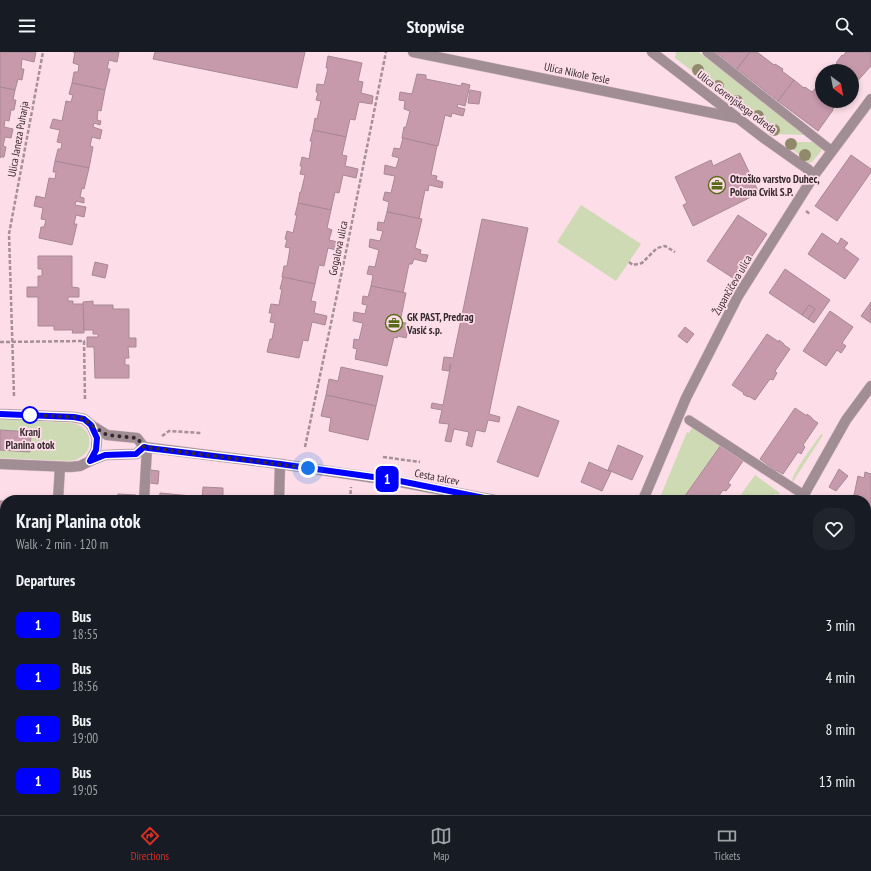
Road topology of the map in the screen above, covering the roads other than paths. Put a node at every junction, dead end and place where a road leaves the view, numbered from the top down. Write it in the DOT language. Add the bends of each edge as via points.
graph roads {
  1 [pos="413,52"];
  2 [pos="652,52"];
  3 [pos="707,52"];
  4 [pos="871,99"];
  5 [pos="737,118"];
  6 [pos="832,151"];
  7 [pos="809,170"];
  8 [pos="871,386"];
  9 [pos="0,414"];
  10 [pos="689,420"];
  11 [pos="91,425"];
  12 [pos="146,448"];
  13 [pos="90,461"];
  14 [pos="0,464"];
  15 [pos="280,464"];
  16 [pos="60,467"];
  17 [pos="58,495"];
  18 [pos="144,495"];
  19 [pos="279,495"];
  20 [pos="469,495"];
  21 [pos="645,495"];
  22 [pos="799,495"];
  23 [pos="805,495"];
  1 -- 5 [label="street, Ulica Nikole Tesle"];
  2 -- 5 [label="street, Ulica Gorenjskega odreda"];
  3 -- 6 [label="lane"];
  4 -- 6 [label="street, Župančičeva ulica"];
  5 -- 7 [label="street, Ulica Gorenjskega odreda"];
  6 -- 21 [label="street, Župančičeva ulica" via="813,176 738,296 686,398"];
  8 -- 23 [label="street" via="846,420"];
  9 -- 11 [label="street, Cesta talcev" via="74,417 84,419"];
  10 -- 22 [label="lane"];
  11 -- 12 [label="street, Cesta talcev" via="107,435 137,438"];
  11 -- 13 [label="street" via="97,438 96,450"];
  12 -- 13 [label="street, Cesta talcev" via="136,454 105,455"];
  12 -- 15 [label="street, Cesta talcev"];
  12 -- 18 [label="street"];
  13 -- 16 [label="street, Cesta talcev" via="80,466"];
  14 -- 16 [label="street, Cesta talcev"];
  15 -- 19 [label="street"];
  15 -- 20 [label="street, Cesta talcev" via="395,480"];
  16 -- 17 [label="street"];
}
